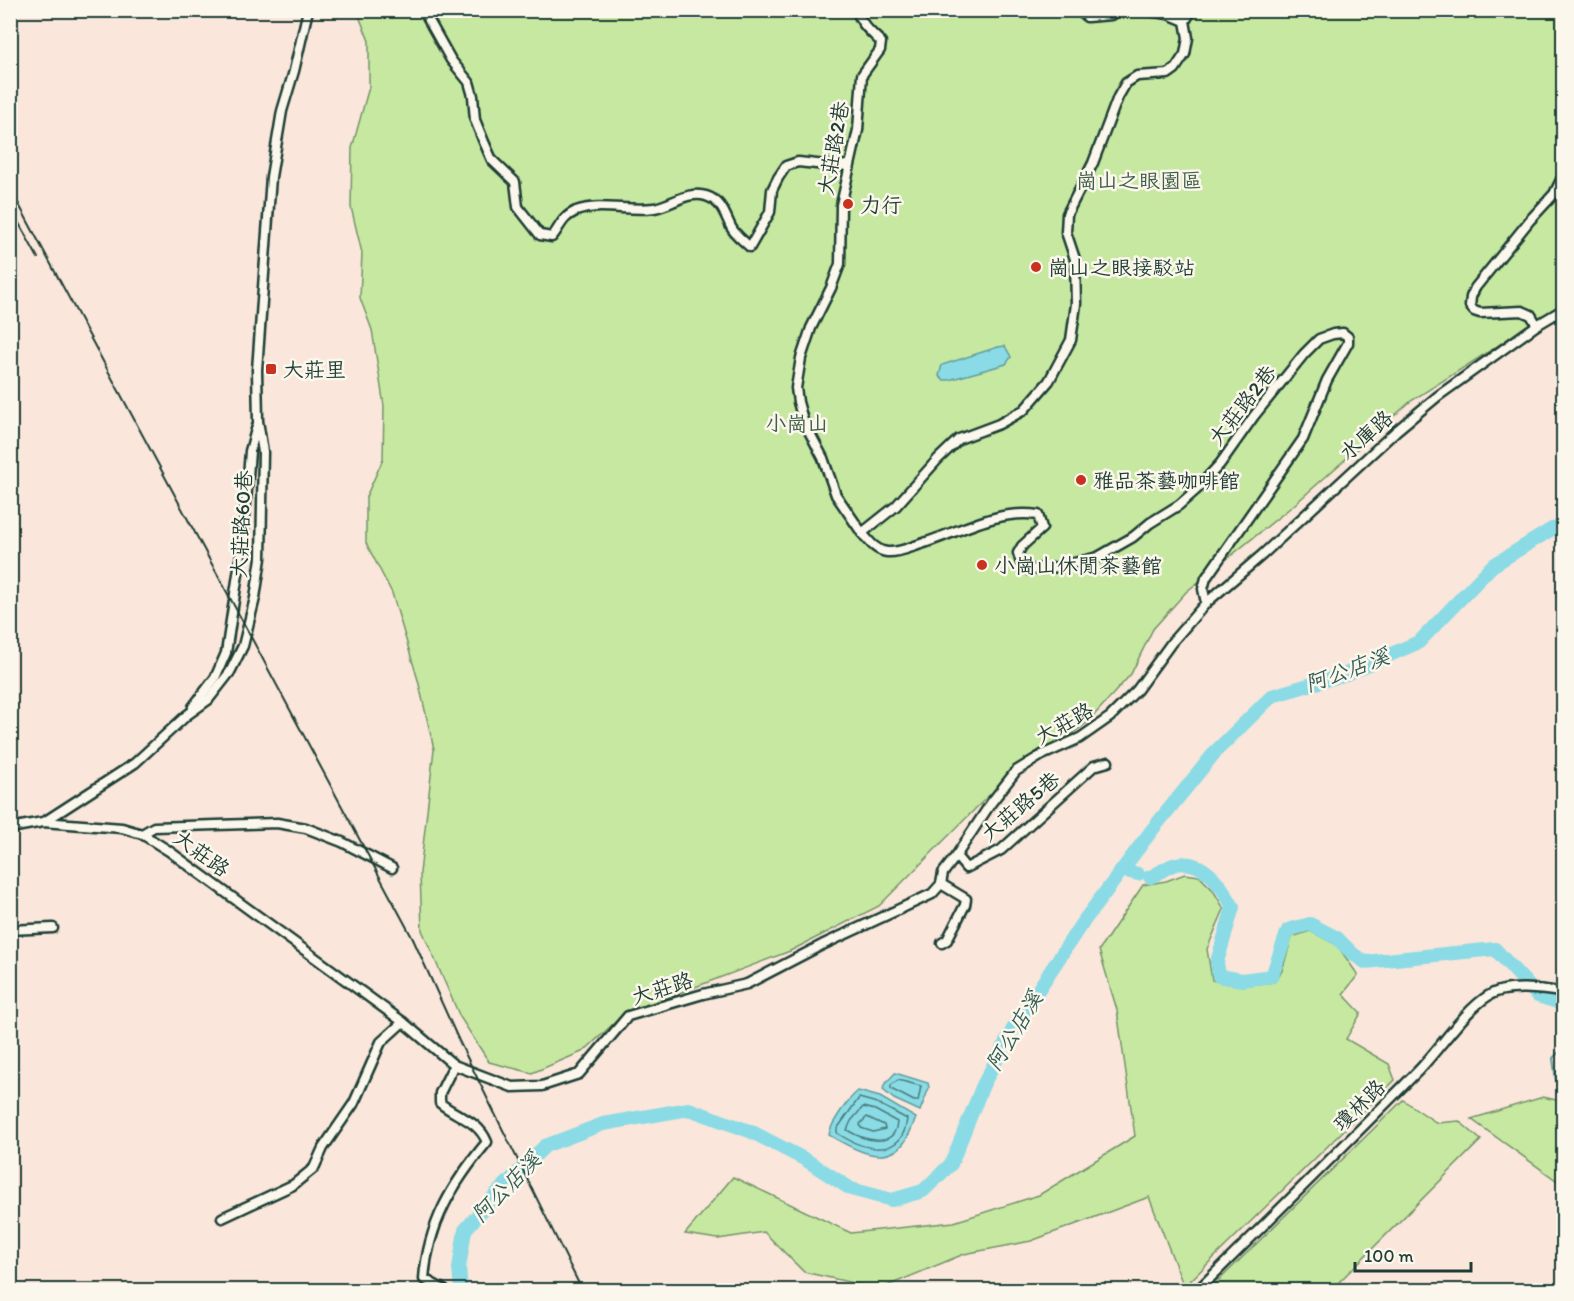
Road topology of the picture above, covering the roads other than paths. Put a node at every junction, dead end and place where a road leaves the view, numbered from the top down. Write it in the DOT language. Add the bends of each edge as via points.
graph roads {
  1 [pos="308,10"];
  2 [pos="423,10"];
  3 [pos="857,10"];
  4 [pos="1078,10"];
  5 [pos="1118,10"];
  6 [pos="1142,10"];
  7 [pos="1192,10"];
  8 [pos="1185,21"];
  9 [pos="849,165"];
  10 [pos="1563,174"];
  11 [pos="1563,309"];
  12 [pos="1537,325"];
  13 [pos="258,422"];
  14 [pos="862,533"];
  15 [pos="1206,603"];
  16 [pos="187,715"];
  17 [pos="1108,762"];
  18 [pos="43,822"];
  19 [pos="10,828"];
  20 [pos="142,834"];
  21 [pos="956,856"];
  22 [pos="392,868"];
  23 [pos="941,884"];
  24 [pos="53,928"];
  25 [pos="10,930"];
  26 [pos="942,943"];
  27 [pos="1563,993"];
  28 [pos="403,1022"];
  29 [pos="454,1065"];
  30 [pos="222,1218"];
  31 [pos="441,1289"];
  32 [pos="1198,1290"];
  1 -- 13 [label="street, 大莊路60巷" via="282,111 272,177 257,370"];
  2 -- 9 [label="street" via="451,60 469,82 476,120 492,160 515,182 518,207 540,235 552,237 562,219 578,211 603,207 657,208 695,195 719,204 732,229 750,247 770,212 772,190 786,166 798,162"];
  3 -- 9 [label="street, 大莊路2巷" via="865,27 881,42 880,50 862,75 858,130"];
  4 -- 5 [label="street" via="1087,17 1111,15"];
  6 -- 8 [label="street"];
  7 -- 8 [label="street"];
  8 -- 14 [label="street" via="1185,54 1175,69 1168,74 1137,76 1126,83 1095,158 1066,214 1066,232 1075,259 1076,303 1071,340 1049,381 1024,410 959,439 896,506"];
  9 -- 14 [label="street, 大莊路2巷" via="840,205 840,264 811,328 796,388 803,420 823,458 836,495"];
  10 -- 12 [label="street" via="1554,194 1470,297 1470,306 1480,313 1522,311 1531,315"];
  11 -- 12 [label="street, 水庫路"];
  12 -- 15 [label="street, 水庫路" via="1396,431"];
  13 -- 16 [label="street, 大莊路60巷" via="250,451 243,541 226,653 215,678"];
  13 -- 16 [label="street, 大莊路60巷" via="263,452 261,558 248,627 230,672 208,700"];
  14 -- 15 [label="street, 大莊路2巷" via="874,547 886,552 899,551 974,523 1031,514 1038,515 1042,528 1018,553 1029,570 1098,557 1133,537 1196,490 1304,354 1319,339 1343,333 1348,343 1327,380 1303,439 1206,578"];
  15 -- 21 [label="street, 大莊路" via="1137,690 1110,717 1080,738 1016,771"];
  16 -- 18 [label="street, 大莊路60巷" via="135,763"];
  17 -- 21 [label="street, 大莊路5巷" via="1094,766 1001,850 966,868"];
  18 -- 19 [label="street, 大莊路"];
  18 -- 20 [label="street, 大莊路" via="122,828"];
  20 -- 22 [label="street" via="154,827 277,823 306,828 342,842"];
  20 -- 28 [label="street, 大莊路"];
  21 -- 23 [label="street, 大莊路" via="943,873"];
  23 -- 26 [label="street" via="966,899"];
  23 -- 29 [label="street, 大莊路" via="932,894 747,984 628,1016 579,1074 542,1086 512,1087"];
  24 -- 25 [label="street"];
  27 -- 32 [label="street, 瓊林路" via="1519,989 1489,994 1431,1058"];
  28 -- 29 [label="street, 大莊路"];
  28 -- 30 [label="street" via="381,1042 354,1103 322,1148 315,1168 293,1185"];
  29 -- 31 [label="street" via="440,1093 440,1103 472,1121 487,1142 466,1167 433,1230 424,1279"];
}
